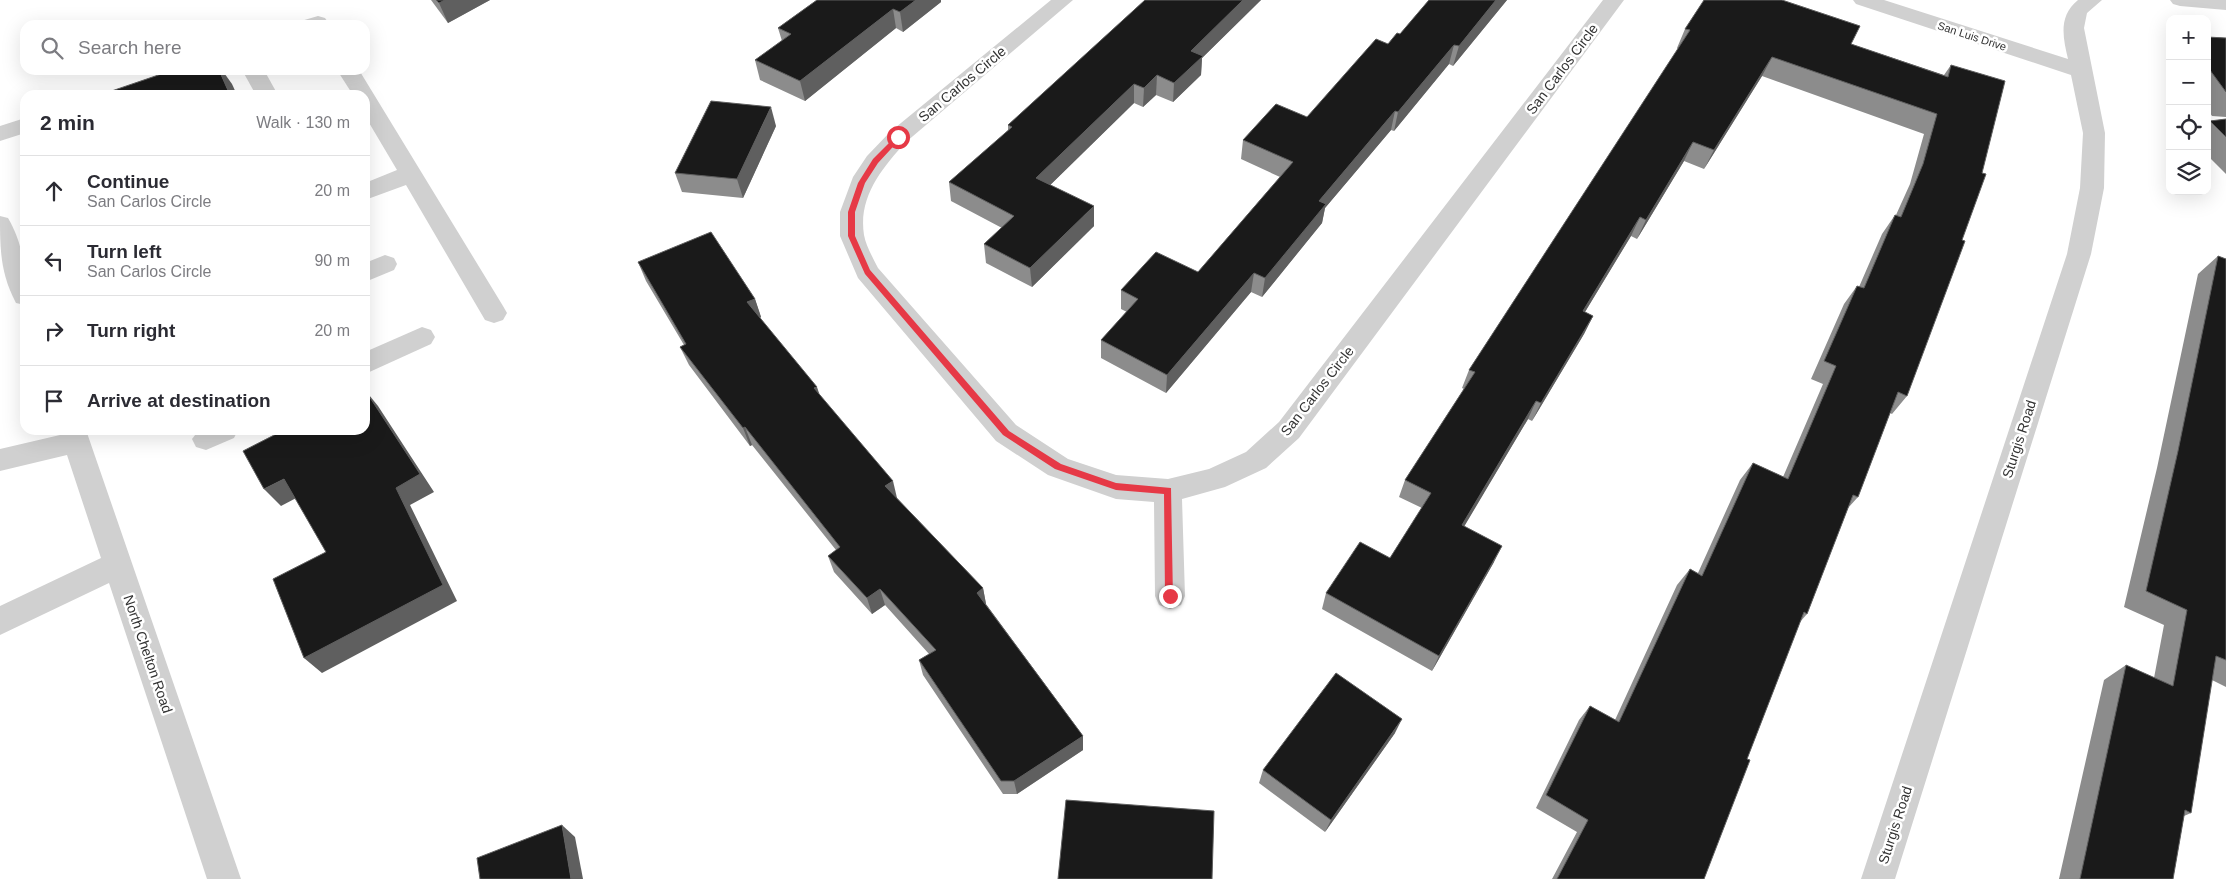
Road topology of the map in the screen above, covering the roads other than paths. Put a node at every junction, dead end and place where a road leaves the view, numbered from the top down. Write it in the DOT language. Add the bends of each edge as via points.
graph roads {
  1 [pos="1063,0"];
  2 [pos="1614,0"];
  3 [pos="1863,0"];
  4 [pos="2092,0"];
  5 [pos="2180,0"];
  6 [pos="2226,4"];
  7 [pos="2080,71"];
  8 [pos="256,75"];
  9 [pos="351,75"];
  10 [pos="264,90"];
  11 [pos="360,90"];
  12 [pos="372,123"];
  13 [pos="20,127"];
  14 [pos="0,134"];
  15 [pos="412,173"];
  16 [pos="370,190"];
  17 [pos="0,224"];
  18 [pos="20,282"];
  19 [pos="494,313"];
  20 [pos="422,337"];
  21 [pos="370,362"];
  22 [pos="74,436"];
  23 [pos="0,460"];
  24 [pos="1168,491"];
  25 [pos="118,564"];
  26 [pos="1170,596"];
  27 [pos="0,622"];
  28 [pos="224,879"];
  29 [pos="1878,879"];
  1 -- 24 [label="street, San Carlos Circle" via="898,137 875,161 861,183 852,212 852,236 867,272 1006,433 1058,466 1116,487"];
  2 -- 24 [label="street, San Carlos Circle" via="1289,430 1256,460 1215,479"];
  3 -- 7 [label="street, San Luis Drive"];
  4 -- 7 [label="street, Sturgis Road" via="2079,7 2073,20"];
  5 -- 6 [label="street"];
  7 -- 29 [label="street, Sturgis Road" via="2094,134 2095,163 2079,254"];
  8 -- 10 [label="street"];
  9 -- 11 [label="street"];
  12 -- 15 [label="street"];
  13 -- 14 [label="street"];
  15 -- 16 [label="street"];
  15 -- 19 [label="street"];
  17 -- 18 [label="street"];
  20 -- 21 [label="street"];
  22 -- 23 [label="street"];
  22 -- 25 [label="street, North Chelton Road"];
  24 -- 26 [label="street"];
  25 -- 27 [label="street"];
  25 -- 28 [label="street, North Chelton Road"];
}
